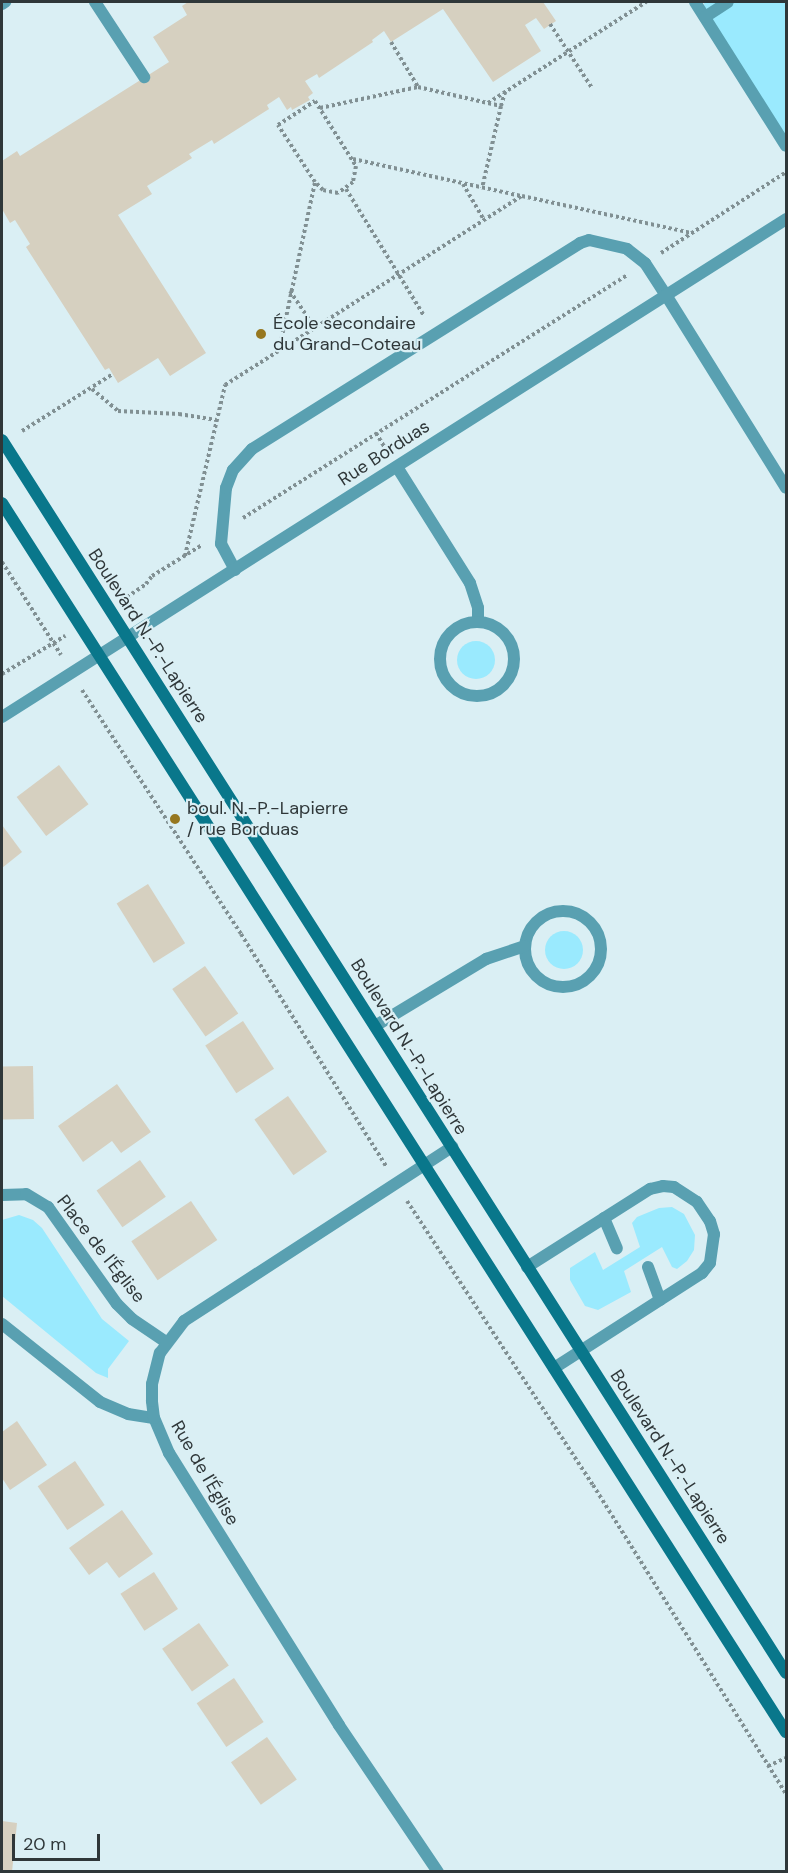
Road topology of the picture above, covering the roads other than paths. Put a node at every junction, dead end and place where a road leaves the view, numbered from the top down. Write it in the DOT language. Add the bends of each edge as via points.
graph roads {
  1 [pos="5,2"];
  2 [pos="95,2"];
  3 [pos="695,2"];
  4 [pos="728,2"];
  5 [pos="2,4"];
  6 [pos="705,17"];
  7 [pos="144,77"];
  8 [pos="786,146"];
  9 [pos="786,219"];
  10 [pos="666,295"];
  11 [pos="2,440"];
  12 [pos="397,467"];
  13 [pos="786,488"];
  14 [pos="2,503"];
  15 [pos="235,570"];
  16 [pos="478,622"];
  17 [pos="128,639"];
  18 [pos="99,657"];
  19 [pos="2,717"];
  20 [pos="525,946"];
  21 [pos="375,1026"];
  22 [pos="452,1147"];
  23 [pos="424,1165"];
  24 [pos="2,1195"];
  25 [pos="604,1218"];
  26 [pos="617,1248"];
  27 [pos="527,1267"];
  28 [pos="648,1267"];
  29 [pos="660,1300"];
  30 [pos="2,1324"];
  31 [pos="166,1342"];
  32 [pos="581,1350"];
  33 [pos="554,1368"];
  34 [pos="154,1418"];
  35 [pos="786,1673"];
  36 [pos="786,1732"];
  37 [pos="438,1872"];
  1 -- 5 [label="street"];
  2 -- 7 [label="street"];
  3 -- 6 [label="street"];
  4 -- 6 [label="street"];
  6 -- 8 [label="street"];
  9 -- 10 [label="street, Rue Borduas"];
  10 -- 12 [label="street, Rue Borduas"];
  10 -- 13 [label="street"];
  10 -- 15 [label="street" via="645,263 627,249 589,240 580,243 252,449 232,470 226,488 220,533"];
  11 -- 17 [label="street, Boulevard N.-P.-Lapierre"];
  12 -- 15 [label="street, Rue Borduas"];
  12 -- 16 [label="street" via="470,583"];
  14 -- 18 [label="street"];
  15 -- 17 [label="street, Rue Borduas"];
  16 -- 16 [label="street" via="460,627 446,639 440,664 452,686 475,696 487,695 506,682 514,660 513,649 500,629"];
  17 -- 18 [label="street, Rue Borduas"];
  17 -- 21 [label="street, Boulevard N.-P.-Lapierre"];
  18 -- 19 [label="street, Rue Borduas"];
  18 -- 23 [label="street"];
  20 -- 20 [label="street" via="531,972 541,981 559,987 579,984 590,977 601,953 596,930 588,920 566,911 543,917 534,924"];
  20 -- 21 [label="street" via="486,959"];
  21 -- 22 [label="street, Boulevard N.-P.-Lapierre"];
  22 -- 23 [label="street, Rue de l'Église"];
  22 -- 27 [label="street, Boulevard N.-P.-Lapierre"];
  23 -- 31 [label="street, Rue de l'Église" via="198,1310"];
  23 -- 33 [label="street"];
  24 -- 31 [label="street, Place de l'Église" via="26,1194 48,1207 117,1304"];
  25 -- 26 [label="street"];
  25 -- 27 [label="street"];
  25 -- 29 [label="street" via="650,1189 663,1186 687,1193 705,1213 714,1234 710,1263 702,1273"];
  27 -- 32 [label="street, Boulevard N.-P.-Lapierre"];
  28 -- 29 [label="street"];
  29 -- 32 [label="street"];
  30 -- 34 [label="street" via="100,1402 128,1414"];
  31 -- 34 [label="street, Rue de l'Église" via="152,1384"];
  32 -- 33 [label="street"];
  32 -- 35 [label="street, Boulevard N.-P.-Lapierre"];
  33 -- 36 [label="street"];
  34 -- 37 [label="street, Rue de l'Église" via="169,1453 286,1641"];
}
